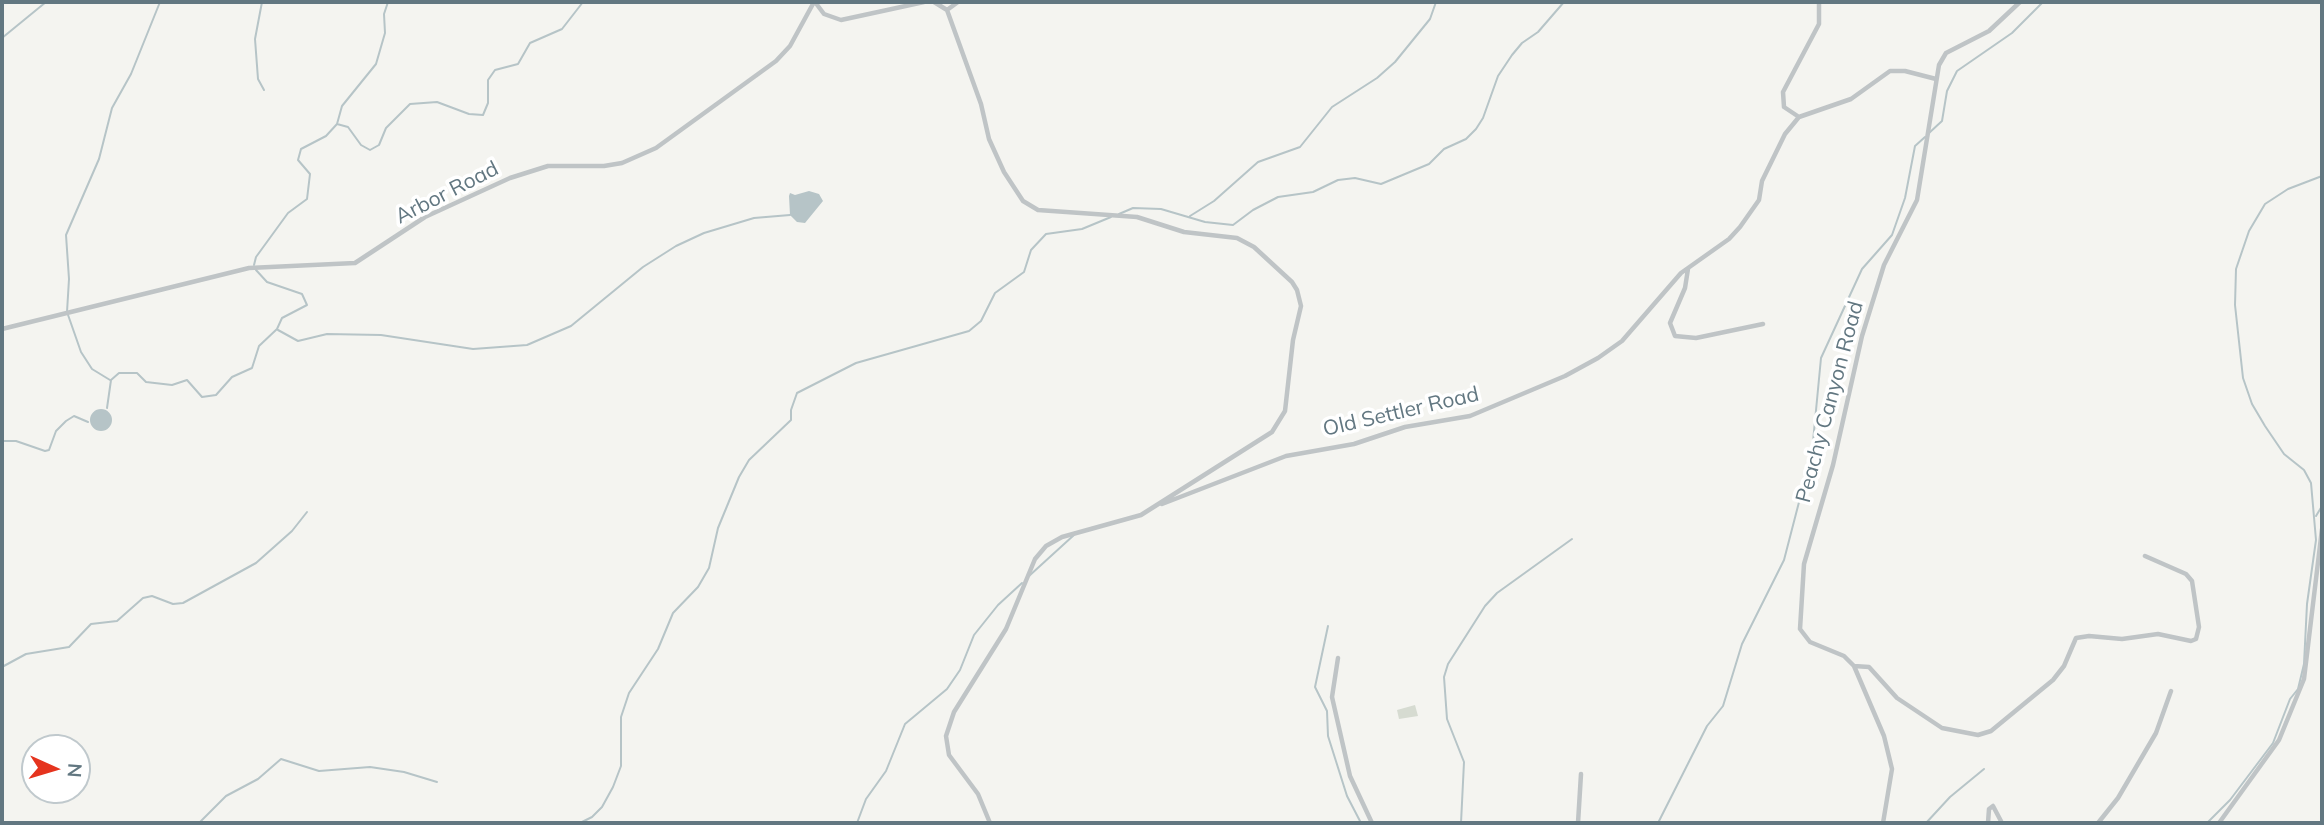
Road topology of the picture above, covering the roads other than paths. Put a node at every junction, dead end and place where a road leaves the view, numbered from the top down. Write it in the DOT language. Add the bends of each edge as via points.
graph roads {
  1 [pos="815,2"];
  2 [pos="924,2"];
  3 [pos="934,2"];
  4 [pos="958,2"];
  5 [pos="1819,2"];
  6 [pos="2020,2"];
  7 [pos="947,10"];
  8 [pos="1936,79"];
  9 [pos="1799,117"];
  10 [pos="1688,268"];
  11 [pos="1763,324"];
  12 [pos="2,329"];
  13 [pos="1158,506"];
  14 [pos="2322,529"];
  15 [pos="2145,556"];
  16 [pos="1338,658"];
  17 [pos="1854,666"];
  18 [pos="2171,691"];
  19 [pos="1581,774"];
  20 [pos="990,823"];
  21 [pos="1372,823"];
  22 [pos="1578,823"];
  23 [pos="1883,823"];
  24 [pos="1989,823"];
  25 [pos="2002,823"];
  26 [pos="2098,823"];
  27 [pos="2219,823"];
  1 -- 2 [label="street" via="829,17 847,20"];
  1 -- 12 [label="street, Arbor Road" via="776,61 656,148 614,165 548,166 510,178 425,217 355,263 254,268"];
  3 -- 7 [label="street"];
  4 -- 7 [label="street"];
  5 -- 9 [label="street" via="1819,23 1783,92 1784,107"];
  6 -- 8 [label="street, Peachy Canyon Road" via="1989,32 1946,52"];
  7 -- 13 [label="street" via="989,139 1019,196 1038,210 1116,214 1184,232 1237,238 1281,271 1300,297 1283,418 1259,442"];
  8 -- 9 [label="street" via="1890,71 1851,99"];
  8 -- 17 [label="street, Peachy Canyon Road" via="1917,200 1884,265 1804,564 1800,629 1810,642 1844,656"];
  9 -- 10 [label="street, Old Settler Road" via="1784,134 1755,208 1730,239"];
  10 -- 11 [label="street" via="1670,323 1675,336 1696,338"];
  10 -- 13 [label="street, Old Settler Road" via="1622,341 1565,376 1470,416 1405,427 1354,444 1312,449 1263,463"];
  13 -- 20 [label="street" via="1131,520 1062,537 1046,546 1031,566 1006,629 954,712 946,736 949,755 975,789"];
  14 -- 27 [label="street" via="2304,679 2279,740"];
  15 -- 17 [label="street" via="2192,581 2199,627 2196,639 2158,634 2076,638 2053,680 1991,731 1978,734 1942,728 1897,698 1869,667"];
  16 -- 21 [label="street" via="1332,697 1350,776"];
  17 -- 23 [label="street" via="1890,757 1892,781"];
  18 -- 26 [label="street" via="2156,733"];
  19 -- 22 [label="street"];
  24 -- 25 [label="street" via="1993,806"];
}
